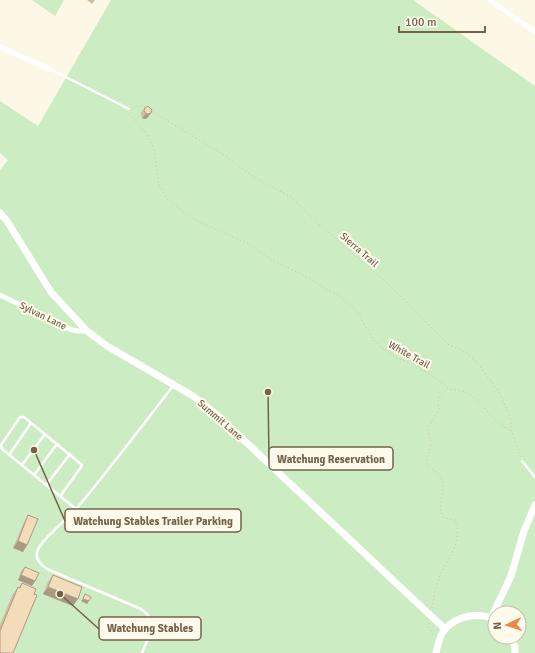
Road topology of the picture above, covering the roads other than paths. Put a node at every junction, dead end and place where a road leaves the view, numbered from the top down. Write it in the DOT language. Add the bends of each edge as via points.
graph roads {
  1 [pos="490,0"];
  2 [pos="535,32"];
  3 [pos="0,47"];
  4 [pos="50,69"];
  5 [pos="129,109"];
  6 [pos="0,213"];
  7 [pos="0,295"];
  8 [pos="87,331"];
  9 [pos="174,384"];
  10 [pos="31,423"];
  11 [pos="44,434"];
  12 [pos="57,444"];
  13 [pos="70,454"];
  14 [pos="9,455"];
  15 [pos="522,461"];
  16 [pos="22,465"];
  17 [pos="34,474"];
  18 [pos="535,477"];
  19 [pos="47,484"];
  20 [pos="60,495"];
  21 [pos="535,505"];
  22 [pos="76,509"];
  23 [pos="499,605"];
  24 [pos="487,617"];
  25 [pos="445,629"];
  26 [pos="142,653"];
  27 [pos="436,653"];
  1 -- 2 [label="street"];
  3 -- 4 [label="street"];
  4 -- 5 [label="lane"];
  6 -- 8 [label="street, Summit Lane" via="51,292"];
  7 -- 8 [label="street, Sylvan Lane" via="72,330"];
  8 -- 9 [label="street, Summit Lane" via="107,346"];
  9 -- 22 [label="lane"];
  9 -- 25 [label="street, Summit Lane" via="216,414"];
  10 -- 11 [label="lane"];
  10 -- 14 [label="lane"];
  10 -- 14 [label="lane" via="20,417 1,445"];
  11 -- 12 [label="lane"];
  11 -- 16 [label="lane"];
  12 -- 13 [label="lane"];
  12 -- 17 [label="lane"];
  13 -- 19 [label="lane"];
  13 -- 20 [label="lane" via="82,466"];
  14 -- 16 [label="lane"];
  15 -- 18 [label="lane"];
  16 -- 17 [label="lane"];
  17 -- 19 [label="lane"];
  19 -- 20 [label="lane"];
  20 -- 22 [label="lane"];
  21 -- 23 [label="street"];
  22 -- 26 [label="lane" via="39,548 37,558 47,569 148,614 152,626"];
  24 -- 25 [label="street" via="466,616"];
  25 -- 27 [label="street" via="438,641"];
}
